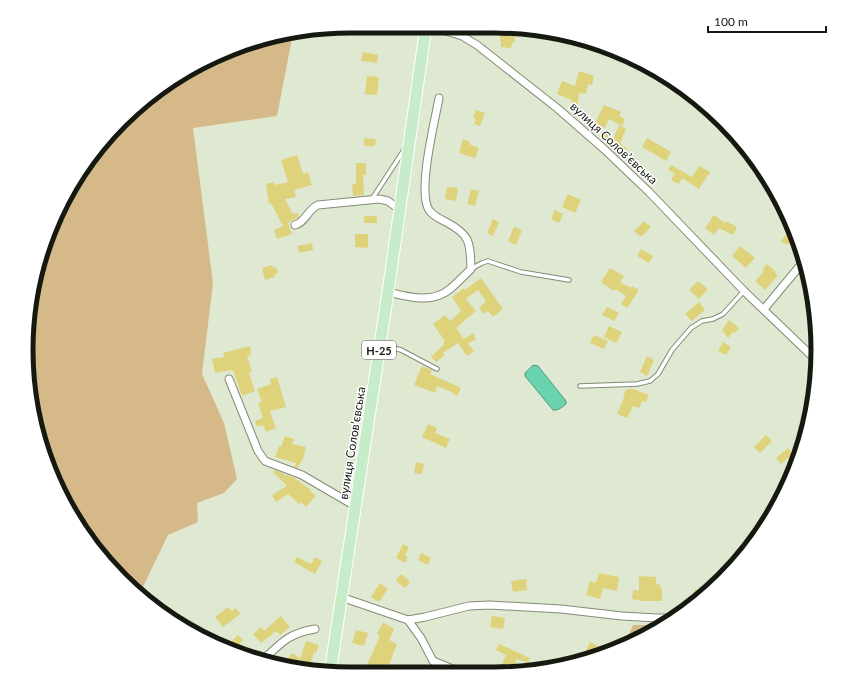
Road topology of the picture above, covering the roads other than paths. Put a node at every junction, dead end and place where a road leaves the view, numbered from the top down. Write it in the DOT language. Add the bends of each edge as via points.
graph roads {
  1 [pos="425,33"];
  2 [pos="452,33"];
  3 [pos="439,98"];
  4 [pos="408,144"];
  5 [pos="372,199"];
  6 [pos="400,210"];
  7 [pos="295,225"];
  8 [pos="800,266"];
  9 [pos="471,269"];
  10 [pos="569,280"];
  11 [pos="744,291"];
  12 [pos="388,292"];
  13 [pos="764,309"];
  14 [pos="380,345"];
  15 [pos="811,355"];
  16 [pos="437,368"];
  17 [pos="229,379"];
  18 [pos="580,386"];
  19 [pos="355,506"];
  20 [pos="341,597"];
  21 [pos="663,618"];
  22 [pos="408,620"];
  23 [pos="315,629"];
  24 [pos="267,656"];
  25 [pos="433,660"];
  26 [pos="331,666"];
  27 [pos="438,667"];
  28 [pos="449,667"];
  1 -- 4 [label="main road, вулиця Соловʼєвська / Н-25"];
  2 -- 11 [label="street, вулиця Соловʼєвська" via="477,45 558,108 649,192"];
  3 -- 9 [label="street" via="427,166 426,202 434,215 460,229 466,237 470,249"];
  4 -- 5 [label="lane"];
  4 -- 6 [label="main road, вулиця Соловʼєвська / Н-25"];
  5 -- 6 [label="street" via="383,199"];
  5 -- 7 [label="street" via="318,205 302,222"];
  6 -- 12 [label="main road, вулиця Соловʼєвська / Н-25"];
  8 -- 13 [label="street"];
  9 -- 10 [label="lane" via="488,261 522,272"];
  9 -- 12 [label="street" via="451,289 436,297 415,298"];
  11 -- 13 [label="street, вулиця Соловʼєвська"];
  11 -- 18 [label="lane" via="723,314 702,321 691,328 672,350 658,374 650,381"];
  12 -- 14 [label="main road, вулиця Соловʼєвська / Н-25"];
  13 -- 15 [label="street, вулиця Соловʼєвська"];
  14 -- 16 [label="lane" via="401,350"];
  14 -- 19 [label="main road, вулиця Соловʼєвська / Н-25"];
  17 -- 19 [label="street" via="258,451 265,460 302,475"];
  19 -- 20 [label="main road, вулиця Соловʼєвська / Н-25"];
  20 -- 22 [label="street"];
  20 -- 26 [label="main road, вулиця Соловʼєвська / Н-25"];
  21 -- 22 [label="street" via="489,605 469,606"];
  22 -- 25 [label="street"];
  23 -- 24 [label="street" via="294,634"];
  25 -- 27 [label="street"];
  25 -- 28 [label="street"];
}
